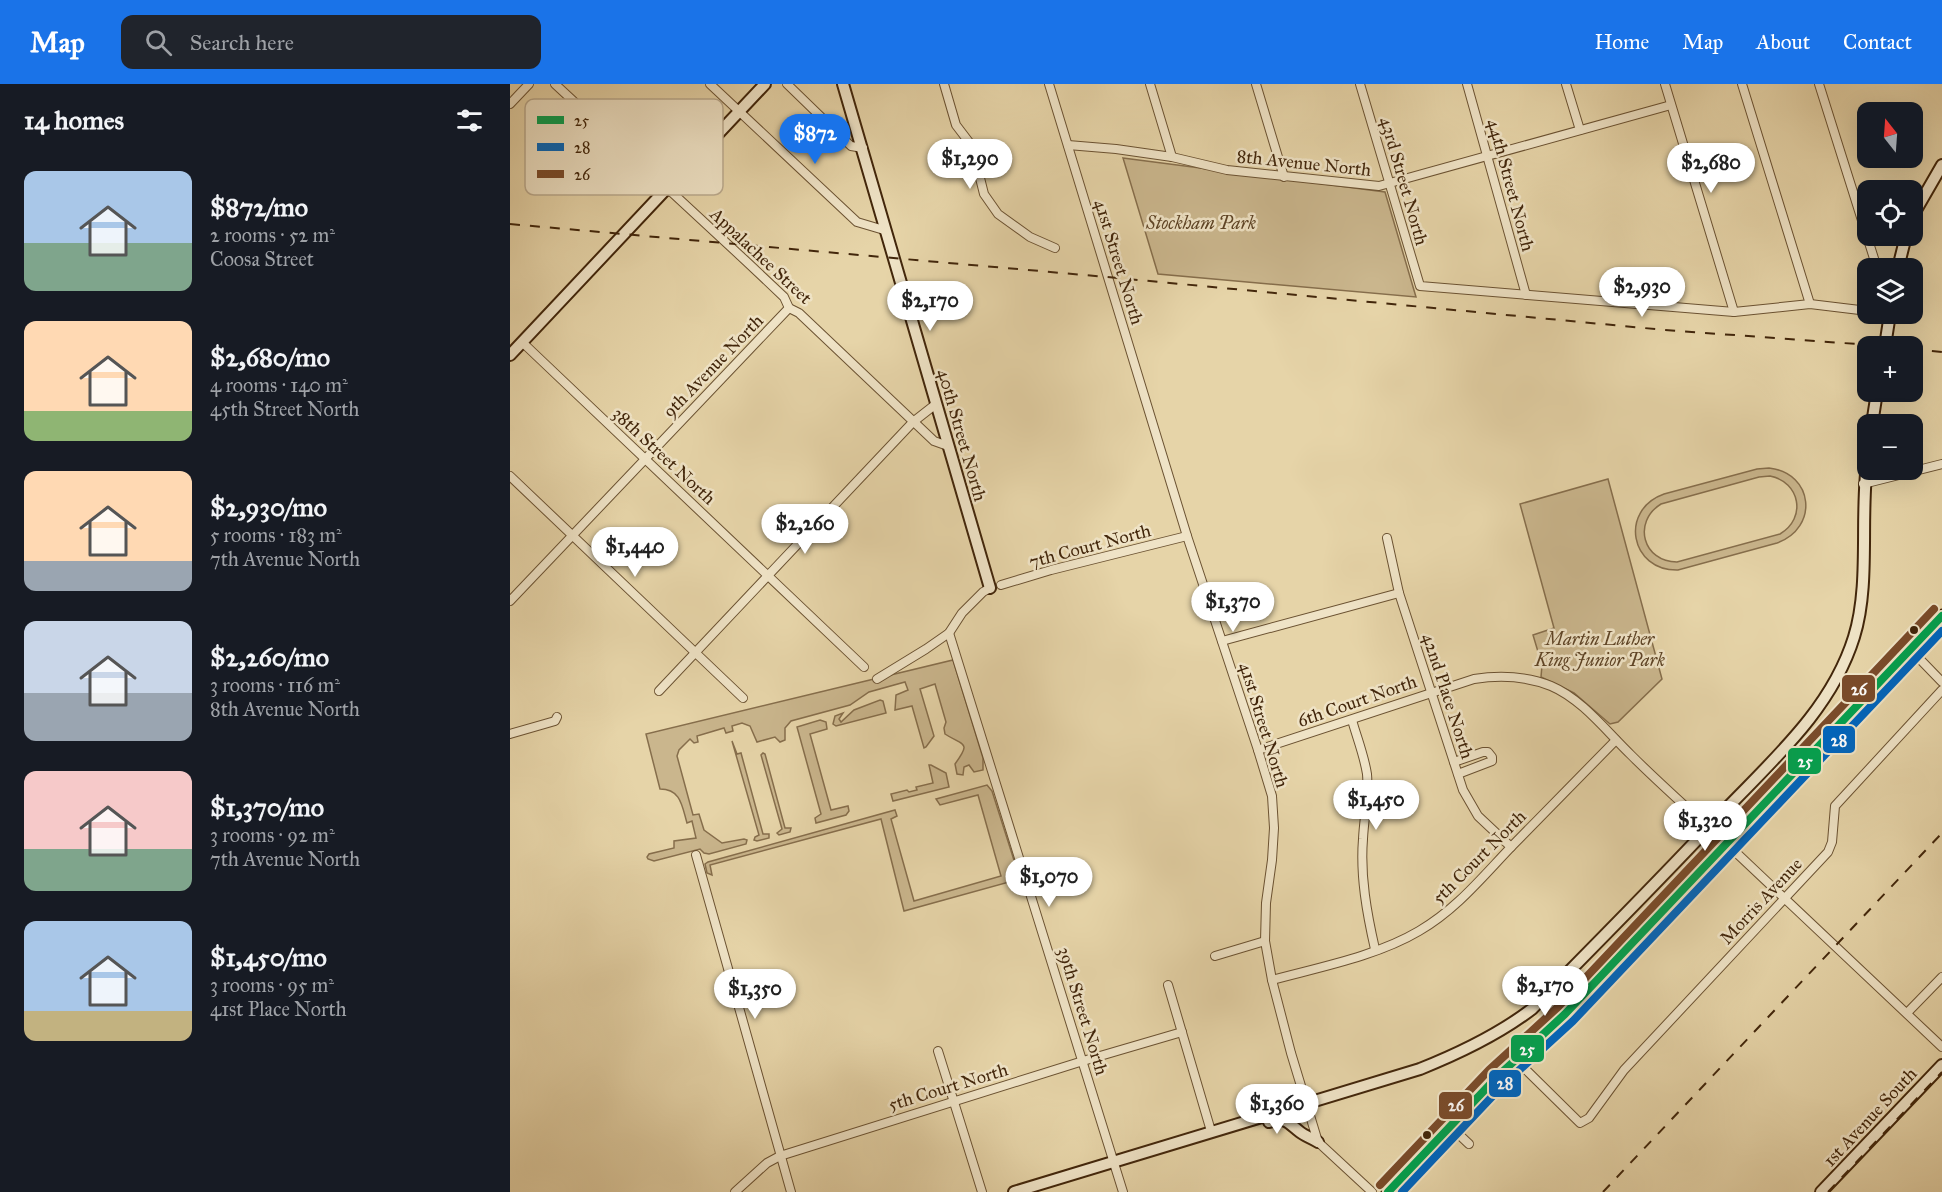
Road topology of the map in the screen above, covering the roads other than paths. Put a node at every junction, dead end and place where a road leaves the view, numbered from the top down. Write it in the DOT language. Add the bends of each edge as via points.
graph roads {
  1 [pos="529,84"];
  2 [pos="555,84"];
  3 [pos="710,84"];
  4 [pos="765,84"];
  5 [pos="787,84"];
  6 [pos="843,84"];
  7 [pos="944,84"];
  8 [pos="1048,84"];
  9 [pos="1150,84"];
  10 [pos="1256,84"];
  11 [pos="1360,84"];
  12 [pos="1467,84"];
  13 [pos="1566,84"];
  14 [pos="1665,84"];
  15 [pos="1742,84"];
  16 [pos="1819,84"];
  17 [pos="571,99"];
  18 [pos="510,104"];
  19 [pos="1671,105"];
  20 [pos="739,112"];
  21 [pos="723,129"];
  22 [pos="1580,130"];
  23 [pos="1068,145"];
  24 [pos="863,148"];
  25 [pos="1172,157"];
  26 [pos="1489,157"];
  27 [pos="1942,165"];
  28 [pos="1284,177"];
  29 [pos="1390,184"];
  30 [pos="660,195"];
  31 [pos="673,195"];
  32 [pos="1923,198"];
  33 [pos="884,230"];
  34 [pos="1055,248"];
  35 [pos="1874,258"];
  36 [pos="1526,295"];
  37 [pos="1810,304"];
  38 [pos="789,308"];
  39 [pos="1857,310"];
  40 [pos="1734,312"];
  41 [pos="522,342"];
  42 [pos="510,355"];
  43 [pos="936,404"];
  44 [pos="913,422"];
  45 [pos="948,446"];
  46 [pos="645,459"];
  47 [pos="1942,464"];
  48 [pos="510,476"];
  49 [pos="1864,480"];
  50 [pos="1863,484"];
  51 [pos="572,536"];
  52 [pos="1187,536"];
  53 [pos="1387,538"];
  54 [pos="768,575"];
  55 [pos="995,587"];
  56 [pos="1399,593"];
  57 [pos="510,601"];
  58 [pos="1942,616"];
  59 [pos="949,633"];
  60 [pos="1222,641"];
  61 [pos="1911,650"];
  62 [pos="695,652"];
  63 [pos="864,667"];
  64 [pos="877,679"];
  65 [pos="1942,682"];
  66 [pos="1942,690"];
  67 [pos="659,691"];
  68 [pos="1432,692"];
  69 [pos="743,698"];
  70 [pos="557,717"];
  71 [pos="1352,720"];
  72 [pos="510,734"];
  73 [pos="1616,740"];
  74 [pos="1258,750"];
  75 [pos="1454,762"];
  76 [pos="1458,774"];
  77 [pos="1709,828"];
  78 [pos="1727,844"];
  79 [pos="1511,847"];
  80 [pos="696,855"];
  81 [pos="1784,898"];
  82 [pos="1265,941"];
  83 [pos="1375,949"];
  84 [pos="1215,956"];
  85 [pos="1942,977"];
  86 [pos="1272,980"];
  87 [pos="1168,985"];
  88 [pos="1907,1013"];
  89 [pos="1182,1032"];
  90 [pos="1942,1047"];
  91 [pos="938,1051"];
  92 [pos="1516,1060"];
  93 [pos="1083,1061"];
  94 [pos="1942,1065"];
  95 [pos="953,1101"];
  96 [pos="1306,1105"];
  97 [pos="1239,1125"];
  98 [pos="1450,1126"];
  99 [pos="1212,1131"];
  100 [pos="1318,1142"];
  101 [pos="1470,1144"];
  102 [pos="780,1156"];
  103 [pos="1113,1161"];
  104 [pos="735,1192"];
  105 [pos="791,1192"];
  106 [pos="981,1192"];
  107 [pos="1014,1192"];
  108 [pos="1123,1192"];
  109 [pos="1372,1192"];
  110 [pos="1388,1192"];
  111 [pos="1821,1192"];
  1 -- 18 [label="street"];
  2 -- 17 [label="street, Appalachee Street"];
  3 -- 20 [label="street"];
  4 -- 20 [label="main road"];
  5 -- 24 [label="street" via="851,146"];
  6 -- 24 [label="main road, 40th Street North"];
  7 -- 34 [label="street" via="956,125 972,146 984,194 998,214 1030,237"];
  8 -- 23 [label="street, 41st Street North"];
  9 -- 25 [label="street"];
  10 -- 28 [label="street"];
  11 -- 29 [label="street, 43rd Street North"];
  12 -- 26 [label="street, 44th Street North"];
  13 -- 22 [label="street"];
  14 -- 19 [label="street"];
  15 -- 37 [label="street"];
  16 -- 35 [label="street"];
  19 -- 22 [label="street, 8th Avenue North"];
  19 -- 40 [label="street"];
  20 -- 21 [label="main road"];
  20 -- 33 [label="street" via="857,222"];
  22 -- 26 [label="street, 8th Avenue North"];
  23 -- 25 [label="street, 8th Avenue North"];
  23 -- 52 [label="street, 41st Street North"];
  24 -- 33 [label="main road, 40th Street North"];
  25 -- 28 [label="street, 8th Avenue North" via="1227,170"];
  26 -- 29 [label="street, 8th Avenue North"];
  26 -- 36 [label="street, 44th Street North"];
  27 -- 32 [label="main road"];
  28 -- 29 [label="street, 8th Avenue North"];
  29 -- 36 [label="street, 43rd Street North" via="1420,286"];
  30 -- 41 [label="main road"];
  31 -- 38 [label="street, Appalachee Street" via="784,297"];
  33 -- 43 [label="main road, 40th Street North"];
  36 -- 40 [label="street"];
  37 -- 39 [label="street"];
  37 -- 40 [label="street"];
  38 -- 44 [label="street, Appalachee Street" via="799,313"];
  38 -- 46 [label="street, 9th Avenue North"];
  41 -- 42 [label="main road"];
  41 -- 46 [label="street, 38th Street North"];
  43 -- 44 [label="street"];
  43 -- 45 [label="main road, 40th Street North"];
  44 -- 45 [label="street, Appalachee Street" via="934,441"];
  44 -- 54 [label="street"];
  45 -- 55 [label="main road, 40th Street North"];
  46 -- 51 [label="street, 9th Avenue North"];
  46 -- 54 [label="street, 38th Street North"];
  47 -- 50 [label="street"];
  48 -- 51 [label="street"];
  49 -- 50 [label="main road"];
  50 -- 77 [label="main road" via="1859,616 1844,663 1809,720"];
  51 -- 57 [label="street, 9th Avenue North"];
  51 -- 62 [label="street"];
  52 -- 55 [label="street, 7th Court North"];
  52 -- 60 [label="street, 41st Street North"];
  53 -- 56 [label="street, 42nd Place North"];
  54 -- 62 [label="street"];
  54 -- 63 [label="street, 38th Street North"];
  55 -- 59 [label="street" via="983,592 962,613"];
  56 -- 60 [label="street"];
  56 -- 68 [label="street, 42nd Place North"];
  58 -- 61 [label="main road"];
  59 -- 64 [label="street"];
  59 -- 93 [label="street, 39th Street North"];
  60 -- 74 [label="street, 41st Street North"];
  61 -- 65 [label="street"];
  61 -- 78 [label="main road"];
  62 -- 67 [label="street"];
  62 -- 69 [label="street"];
  66 -- 81 [label="street, Morris Avenue" via="1835,806 1828,852"];
  68 -- 71 [label="street, 6th Court North"];
  68 -- 73 [label="street" via="1474,679 1518,676 1552,687 1586,709"];
  68 -- 75 [label="street, 42nd Place North"];
  70 -- 72 [label="street" via="555,721"];
  71 -- 74 [label="street, 6th Court North"];
  71 -- 83 [label="street" via="1367,775 1362,860"];
  73 -- 77 [label="street"];
  73 -- 79 [label="street, 5th Court North"];
  74 -- 82 [label="street, 41st Street North" via="1272,796 1274,828"];
  75 -- 76 [label="street, 42nd Place North"];
  75 -- 76 [label="street" via="1484,752 1492,757 1488,765"];
  76 -- 79 [label="street, 42nd Place North" via="1478,816"];
  77 -- 96 [label="main road" via="1532,1010 1508,1028 1423,1068"];
  78 -- 81 [label="street"];
  78 -- 92 [label="main road"];
  79 -- 83 [label="street, 5th Court North" via="1449,911 1419,931"];
  80 -- 102 [label="street"];
  81 -- 88 [label="street"];
  81 -- 92 [label="street, Morris Avenue" via="1624,1070 1589,1118 1580,1123"];
  82 -- 84 [label="street"];
  82 -- 86 [label="street, 41st Street North"];
  83 -- 86 [label="street, 5th Court North"];
  85 -- 88 [label="street"];
  86 -- 96 [label="street, 41st Street North"];
  87 -- 89 [label="street"];
  88 -- 90 [label="street"];
  89 -- 93 [label="street, 5th Court North"];
  89 -- 99 [label="street"];
  91 -- 95 [label="street"];
  92 -- 98 [label="main road"];
  93 -- 95 [label="street, 5th Court North"];
  93 -- 103 [label="street, 39th Street North"];
  94 -- 111 [label="main road, 1st Avenue South"];
  95 -- 102 [label="street, 5th Court North"];
  95 -- 106 [label="street"];
  96 -- 97 [label="main road"];
  96 -- 100 [label="street, 41st Street North"];
  97 -- 99 [label="main road"];
  97 -- 100 [label="main road" via="1251,1127 1280,1119"];
  98 -- 101 [label="street"];
  98 -- 110 [label="main road"];
  99 -- 103 [label="main road"];
  100 -- 109 [label="street, 41st Street North"];
  102 -- 104 [label="street, 5th Court North"];
  102 -- 105 [label="street"];
  103 -- 107 [label="main road"];
  103 -- 108 [label="street, 39th Street North"];
}
